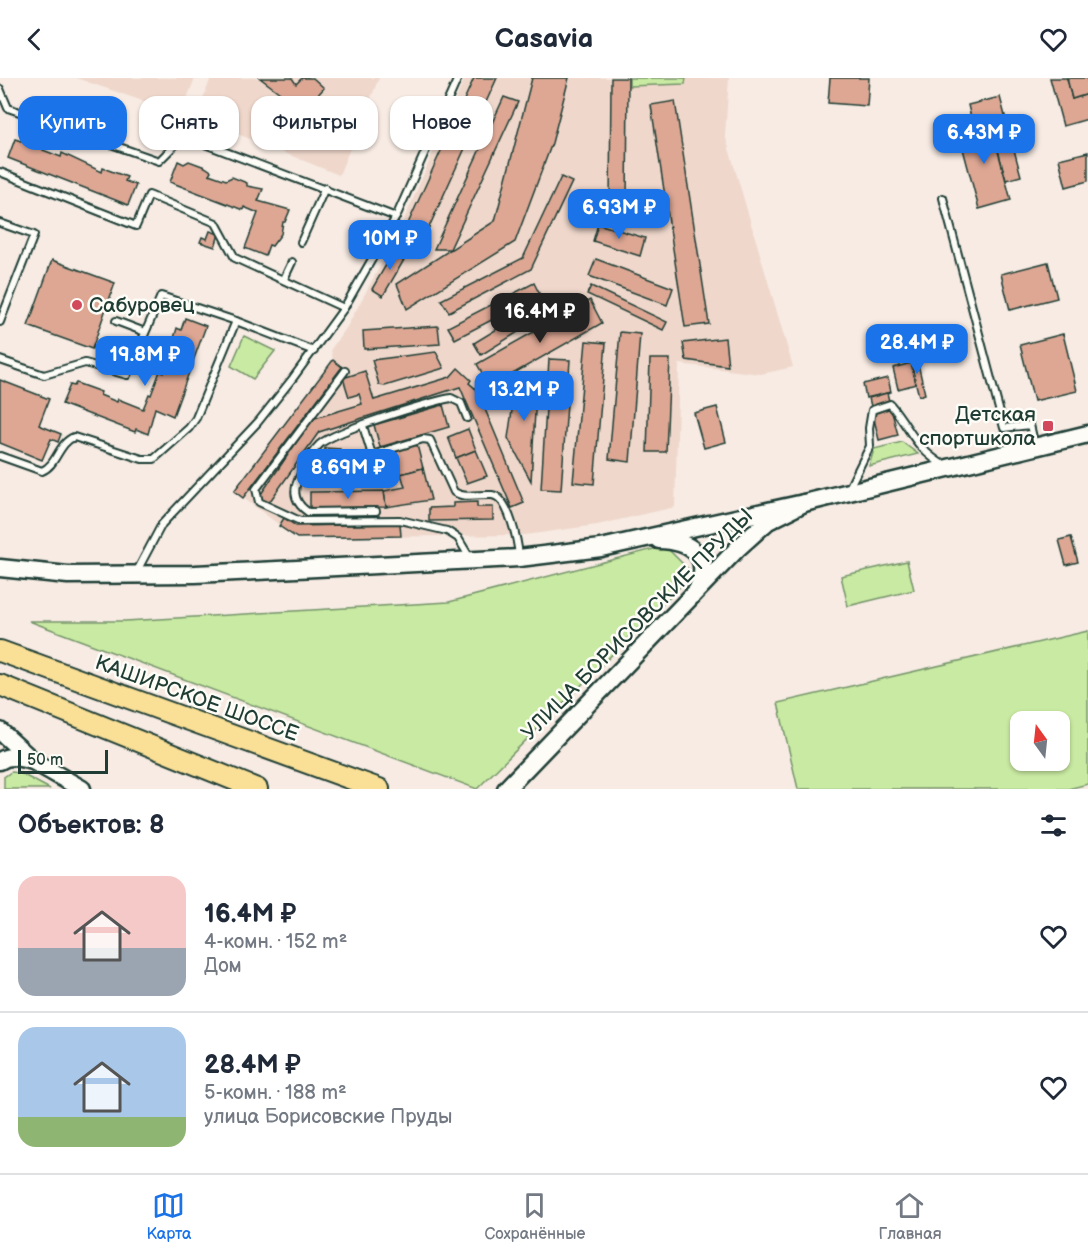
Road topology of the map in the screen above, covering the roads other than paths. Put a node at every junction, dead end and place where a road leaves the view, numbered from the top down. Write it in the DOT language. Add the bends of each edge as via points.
graph roads {
  1 [pos="458,78"];
  2 [pos="0,89"];
  3 [pos="0,172"];
  4 [pos="325,188"];
  5 [pos="943,198"];
  6 [pos="396,217"];
  7 [pos="0,223"];
  8 [pos="302,242"];
  9 [pos="292,261"];
  10 [pos="284,279"];
  11 [pos="344,308"];
  12 [pos="116,321"];
  13 [pos="236,321"];
  14 [pos="0,322"];
  15 [pos="145,332"];
  16 [pos="314,351"];
  17 [pos="0,360"];
  18 [pos="345,371"];
  19 [pos="467,418"];
  20 [pos="363,426"];
  21 [pos="1088,434"];
  22 [pos="1035,446"];
  23 [pos="372,455"];
  24 [pos="0,456"];
  25 [pos="948,467"];
  26 [pos="342,477"];
  27 [pos="847,492"];
  28 [pos="804,503"];
  29 [pos="376,511"];
  30 [pos="637,540"];
  31 [pos="519,558"];
  32 [pos="471,560"];
  33 [pos="0,568"];
  34 [pos="136,574"];
  35 [pos="696,592"];
  36 [pos="0,651"];
  37 [pos="0,685"];
  38 [pos="0,731"];
  39 [pos="0,761"];
  40 [pos="33,761"];
  41 [pos="511,786"];
  42 [pos="82,789"];
  43 [pos="257,789"];
  44 [pos="378,789"];
  1 -- 6 [label="lane"];
  2 -- 4 [label="lane" via="8,108 159,161 184,136"];
  3 -- 10 [label="lane" via="136,226 148,195 216,223 235,258"];
  4 -- 6 [label="lane"];
  4 -- 8 [label="lane"];
  5 -- 22 [label="lane" via="1004,428 1030,425"];
  6 -- 11 [label="lane"];
  7 -- 14 [label="lane" via="34,235"];
  9 -- 10 [label="lane"];
  10 -- 11 [label="lane"];
  11 -- 16 [label="lane"];
  12 -- 15 [label="lane"];
  13 -- 15 [label="lane" via="164,296 158,300"];
  13 -- 16 [label="lane"];
  13 -- 24 [label="lane" via="196,418 154,459 142,459 74,437 66,441 42,471"];
  15 -- 17 [label="lane" via="127,375 85,363 44,375"];
  16 -- 34 [label="lane" via="226,458 162,524"];
  18 -- 32 [label="lane" via="256,489 259,502 300,521 400,520 447,531 458,537"];
  19 -- 20 [label="lane" via="461,403 451,398"];
  20 -- 23 [label="lane"];
  20 -- 29 [label="lane" via="328,438 316,448 296,486 295,496 308,512"];
  21 -- 22 [label="main road, УЛИЦА БОРИСОВСКИЕ ПРУДЫ"];
  22 -- 25 [label="main road, УЛИЦА БОРИСОВСКИЕ ПРУДЫ"];
  23 -- 26 [label="lane"];
  23 -- 31 [label="lane" via="430,440 454,492 463,496 492,495 501,500 516,534"];
  25 -- 27 [label="main road, УЛИЦА БОРИСОВСКИЕ ПРУДЫ"];
  25 -- 27 [label="lane" via="927,455 913,440 904,420 890,404 872,410 870,446"];
  27 -- 28 [label="main road, УЛИЦА БОРИСОВСКИЕ ПРУДЫ"];
  28 -- 30 [label="main road"];
  28 -- 35 [label="main road, УЛИЦА БОРИСОВСКИЕ ПРУДЫ" via="768,521"];
  30 -- 31 [label="main road"];
  30 -- 35 [label="main road" via="673,541 692,548 702,562 704,575"];
  31 -- 32 [label="main road"];
  32 -- 34 [label="main road"];
  33 -- 34 [label="main road" via="68,575"];
  35 -- 41 [label="main road, УЛИЦА БОРИСОВСКИЕ ПРУДЫ"];
  36 -- 44 [label="main road, КАШИРСКОЕ ШОССЕ"];
  37 -- 43 [label="main road"];
  38 -- 40 [label="main road"];
  39 -- 40 [label="main road" via="16,757"];
  40 -- 42 [label="main road"];
}
